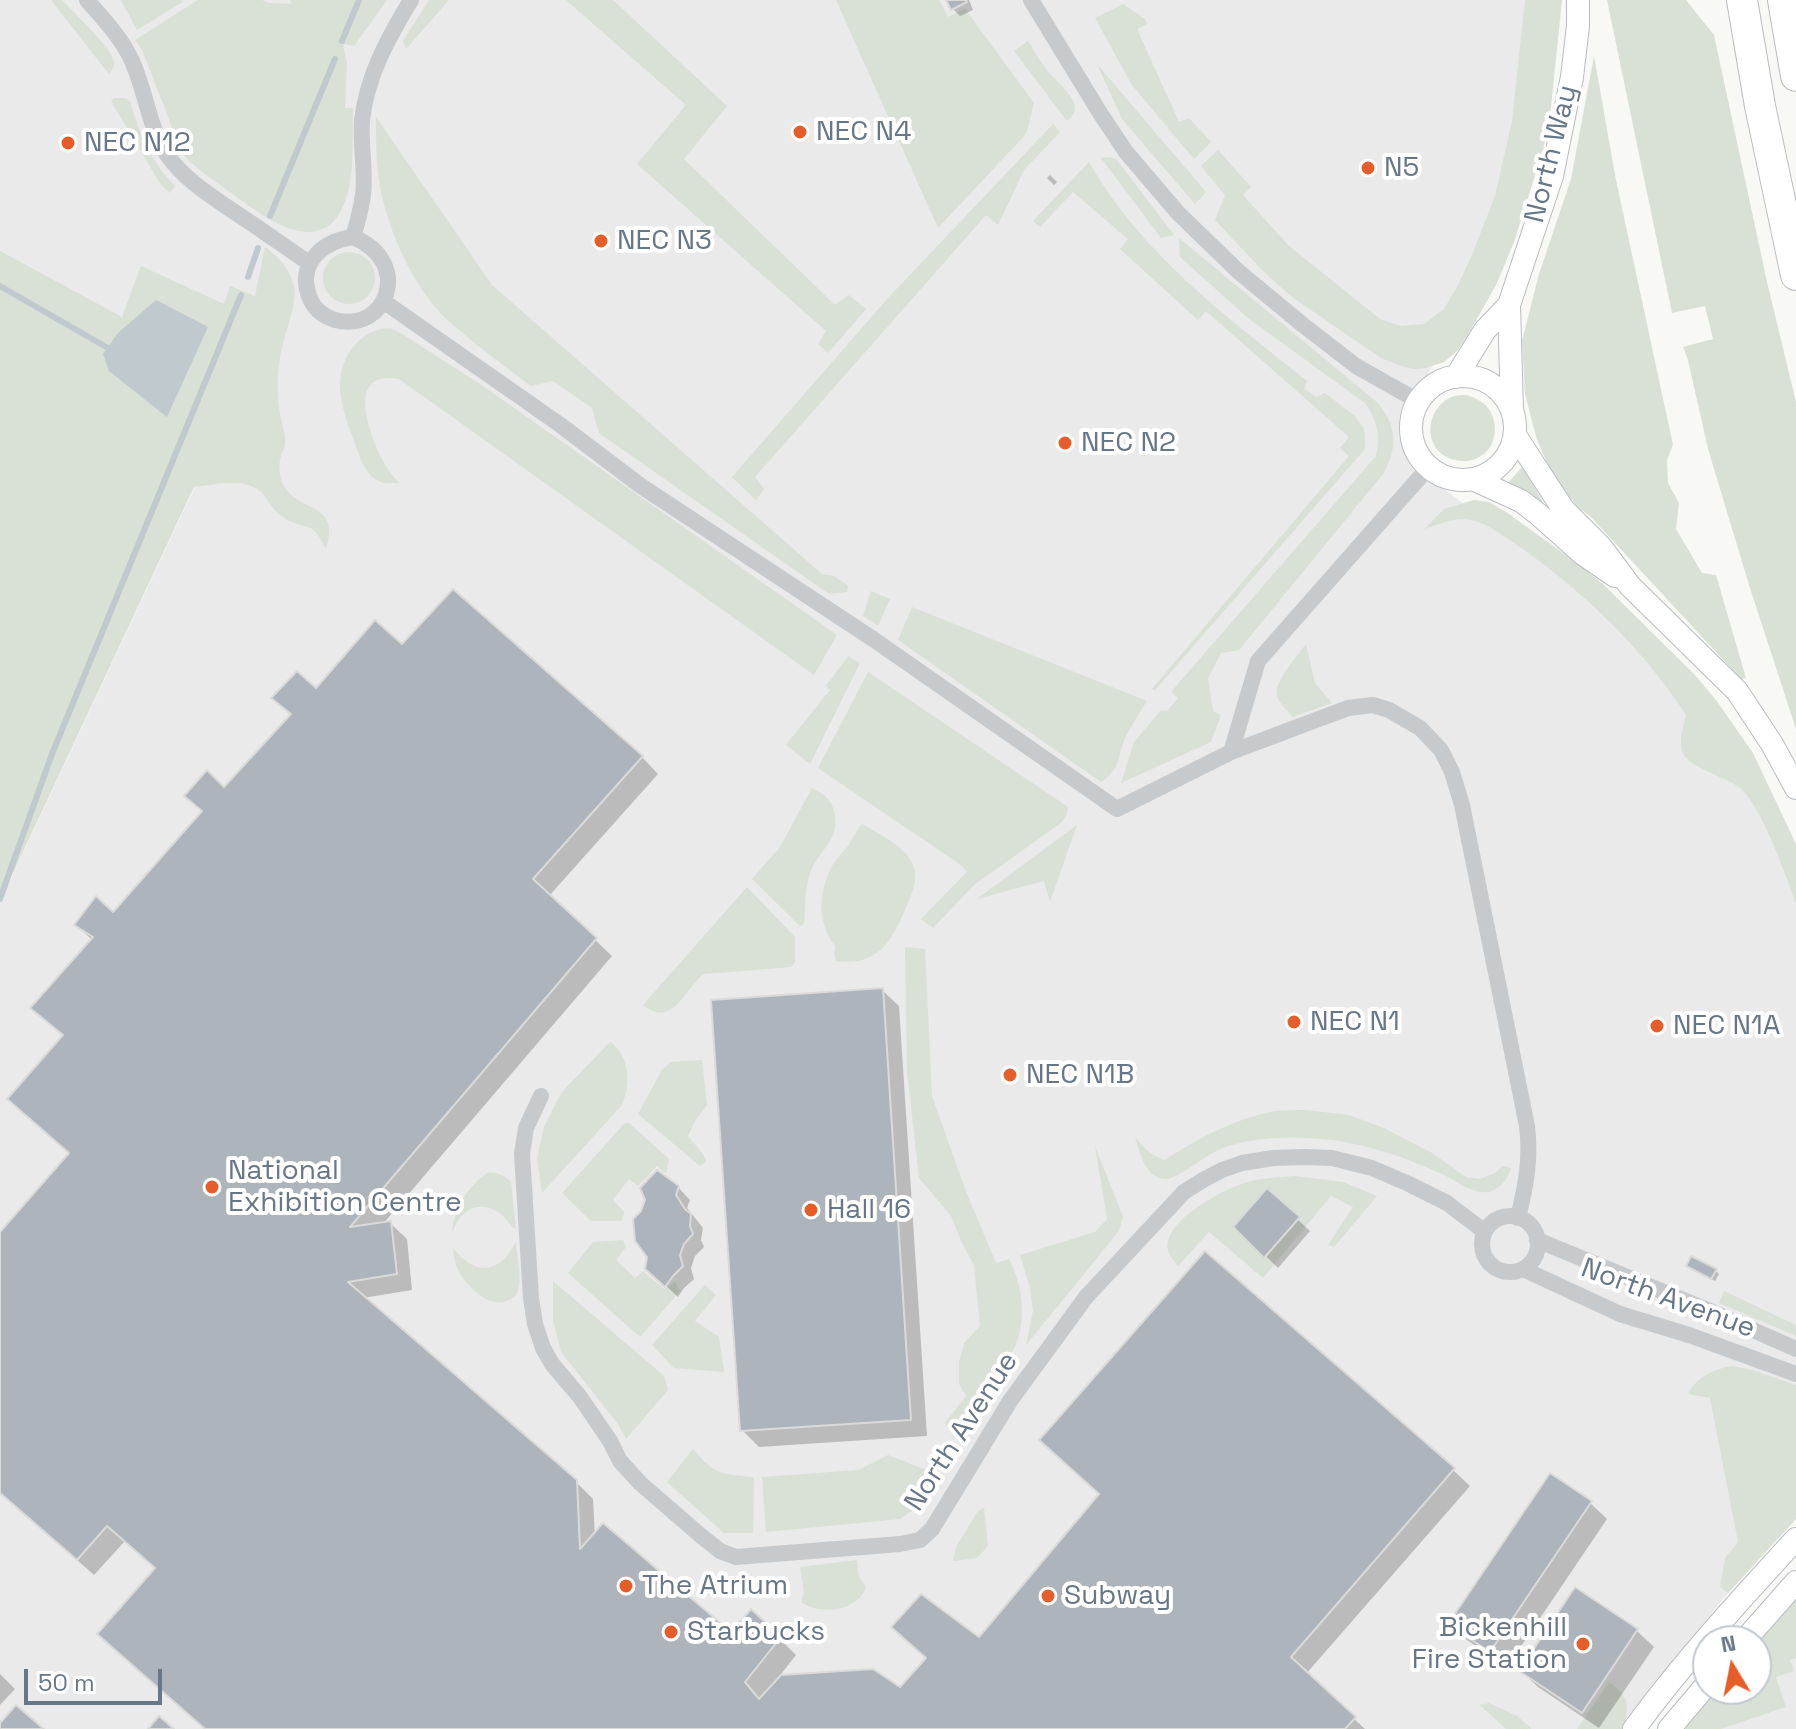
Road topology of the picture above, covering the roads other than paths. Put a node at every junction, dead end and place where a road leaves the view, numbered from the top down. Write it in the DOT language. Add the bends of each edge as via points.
graph roads {
  1 [pos="87,0"];
  2 [pos="411,0"];
  3 [pos="1031,0"];
  4 [pos="1578,0"];
  5 [pos="1742,0"];
  6 [pos="1783,0"];
  7 [pos="1796,76"];
  8 [pos="353,237"];
  9 [pos="309,263"];
  10 [pos="1796,275"];
  11 [pos="383,301"];
  12 [pos="1509,305"];
  13 [pos="1456,377"];
  14 [pos="1418,401"];
  15 [pos="1512,411"];
  16 [pos="1515,435"];
  17 [pos="1428,468"];
  18 [pos="1475,480"];
  19 [pos="1630,586"];
  20 [pos="1231,752"];
  21 [pos="1796,788"];
  22 [pos="541,1096"];
  23 [pos="1518,1218"];
  24 [pos="1485,1232"];
  25 [pos="1537,1240"];
  26 [pos="1523,1269"];
  27 [pos="1796,1349"];
  28 [pos="1796,1374"];
  29 [pos="1796,1539"];
  30 [pos="1796,1582"];
  31 [pos="1758,1625"];
  32 [pos="1692,1702"];
  33 [pos="1634,1729"];
  34 [pos="1669,1729"];
  1 -- 9 [label="street" via="131,58 169,159 203,191"];
  2 -- 8 [label="street" via="371,77 362,119 364,193"];
  3 -- 14 [label="street" via="1126,152 1178,213 1303,325 1356,366"];
  4 -- 12 [label="street, North Way" via="1572,77 1552,176"];
  5 -- 10 [label="highway"];
  6 -- 7 [label="highway"];
  8 -- 9 [label="street" via="332,242"];
  8 -- 11 [label="street" via="376,251 385,264 389,278"];
  9 -- 11 [label="street" via="310,300 329,318 360,320"];
  11 -- 20 [label="street" via="641,486 1117,809"];
  12 -- 13 [label="street, North Way" via="1485,330"];
  12 -- 15 [label="street, North Way"];
  13 -- 14 [label="street" via="1434,384"];
  13 -- 15 [label="street" via="1470,376 1496,388"];
  14 -- 17 [label="street" via="1411,436"];
  15 -- 16 [label="street"];
  16 -- 18 [label="street" via="1508,455 1494,471"];
  16 -- 19 [label="street" via="1563,509"];
  17 -- 18 [label="street" via="1442,477"];
  17 -- 20 [label="street" via="1258,661"];
  18 -- 19 [label="street" via="1521,501"];
  19 -- 21 [label="street" via="1737,691"];
  20 -- 23 [label="street" via="1348,708 1373,705 1420,728 1441,750 1462,805 1527,1126 1530,1151"];
  22 -- 24 [label="street, North Avenue" via="526,1128 522,1154 531,1298 543,1348 640,1483 720,1551 736,1557 920,1540 932,1529 1010,1401 1086,1297 1184,1192 1222,1170 1273,1158 1332,1158 1409,1184 1447,1203"];
  23 -- 24 [label="street" via="1496,1220"];
  23 -- 25 [label="street" via="1532,1228"];
  24 -- 26 [label="street" via="1483,1252 1491,1265 1506,1272"];
  25 -- 26 [label="street" via="1534,1258"];
  25 -- 27 [label="street, North Avenue"];
  26 -- 28 [label="street, North Avenue" via="1620,1314"];
  29 -- 33 [label="street"];
  30 -- 31 [label="street"];
  32 -- 34 [label="street"];
}
